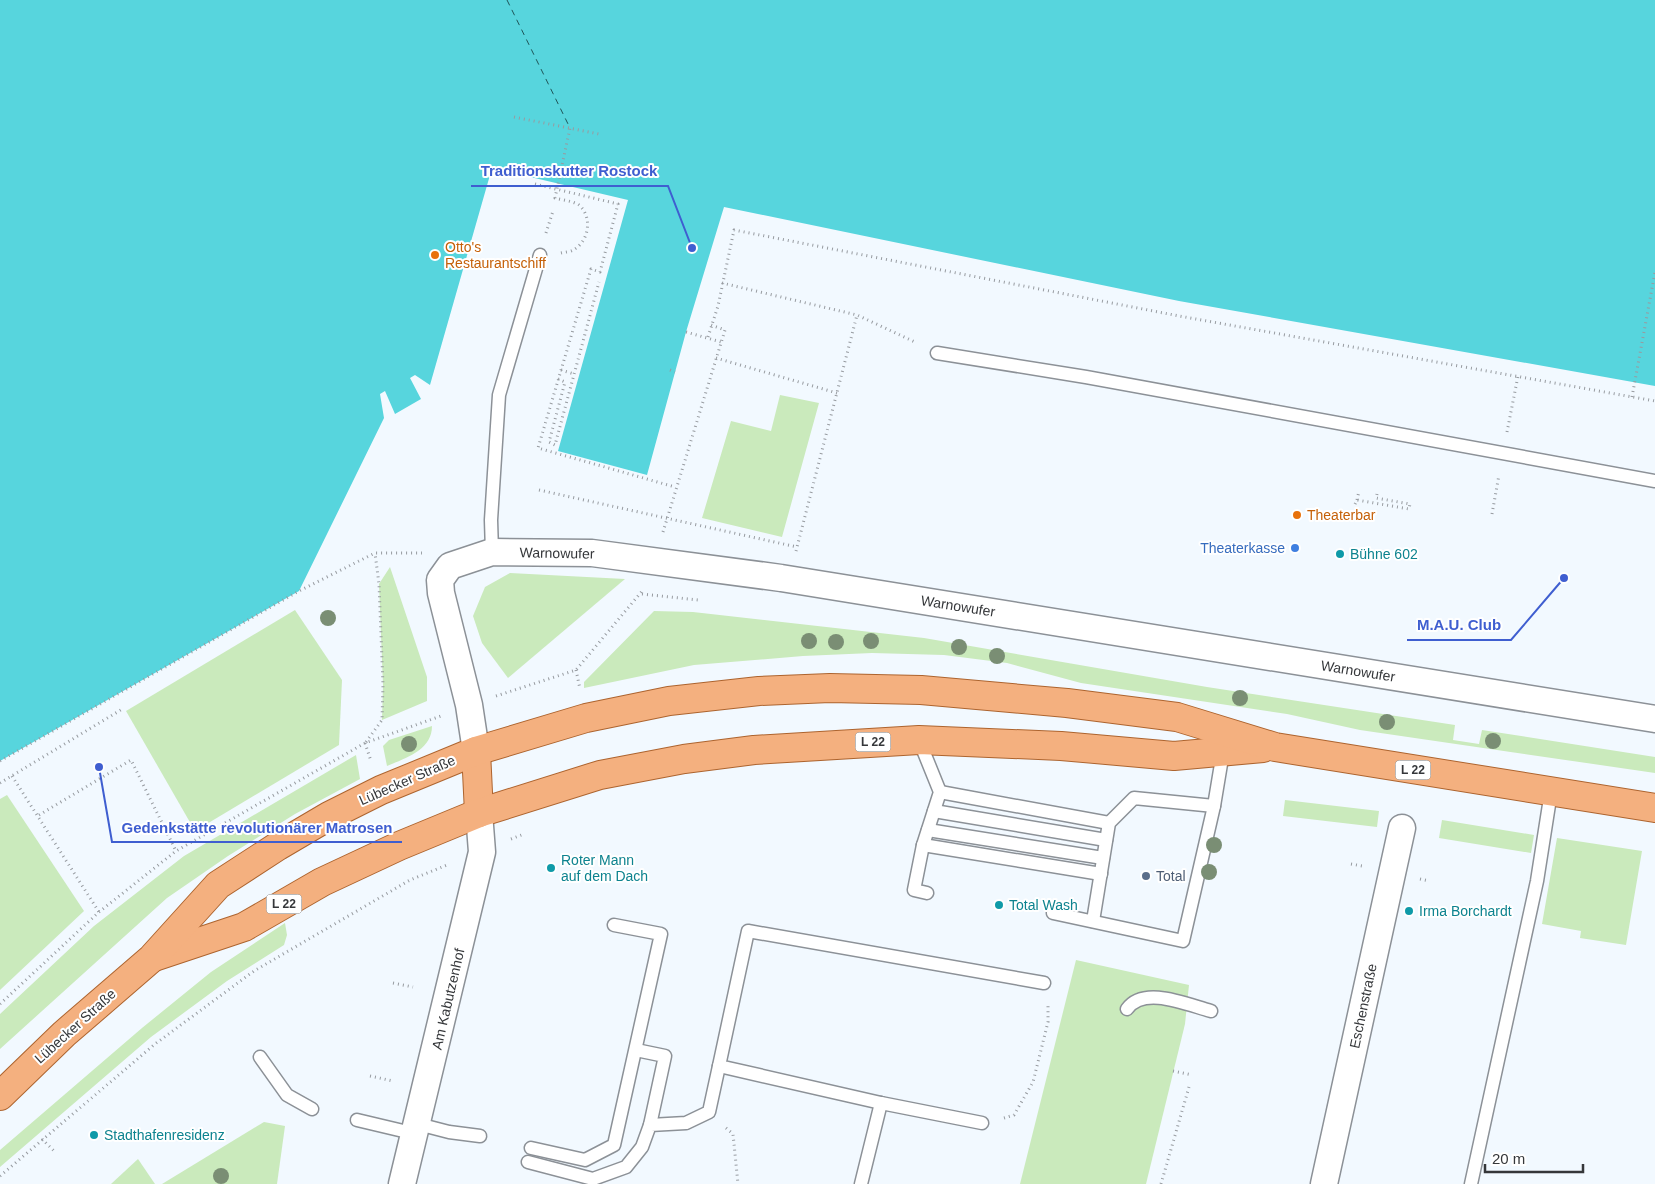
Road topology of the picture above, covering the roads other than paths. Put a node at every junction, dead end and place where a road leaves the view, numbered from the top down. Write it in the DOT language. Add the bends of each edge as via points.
graph roads {
  1 [pos="540,256"];
  2 [pos="937,353"];
  3 [pos="1655,481"];
  4 [pos="492,552"];
  5 [pos="1655,719"];
  6 [pos="919,740"];
  7 [pos="1275,747"];
  8 [pos="476,751"];
  9 [pos="1223,752"];
  10 [pos="940,792"];
  11 [pos="1551,792"];
  12 [pos="1214,806"];
  13 [pos="1655,808"];
  14 [pos="934,811"];
  15 [pos="479,813"];
  16 [pos="1109,823"];
  17 [pos="1402,828"];
  18 [pos="928,830"];
  19 [pos="1106,840"];
  20 [pos="923,845"];
  21 [pos="1103,858"];
  22 [pos="1101,874"];
  23 [pos="927,893"];
  24 [pos="1054,913"];
  25 [pos="1093,921"];
  26 [pos="614,925"];
  27 [pos="152,958"];
  28 [pos="1044,983"];
  29 [pos="1128,1009"];
  30 [pos="1211,1011"];
  31 [pos="636,1050"];
  32 [pos="260,1057"];
  33 [pos="719,1066"];
  34 [pos="0,1096"];
  35 [pos="881,1103"];
  36 [pos="312,1109"];
  37 [pos="357,1120"];
  38 [pos="982,1123"];
  39 [pos="650,1125"];
  40 [pos="417,1129"];
  41 [pos="480,1136"];
  42 [pos="532,1148"];
  43 [pos="528,1162"];
  44 [pos="402,1184"];
  45 [pos="861,1184"];
  46 [pos="1324,1184"];
  47 [pos="1470,1184"];
  1 -- 4 [label="lane" via="499,395"];
  2 -- 3 [label="lane" via="1086,377"];
  4 -- 5 [label="street, Warnowufer" via="592,553 790,579"];
  4 -- 8 [label="street, Warnowufer" via="450,566 440,580 469,705"];
  6 -- 9 [label="main road, L 22" via="1061,746 1174,756"];
  6 -- 10 [label="lane"];
  6 -- 15 [label="main road, L 22" via="810,746 684,759 600,775"];
  7 -- 8 [label="main road, L 22" via="1177,716 921,690 830,688 759,691 637,707 586,718"];
  7 -- 9 [label="main road, L 22"];
  7 -- 11 [label="main road, L 22"];
  8 -- 15 [label="main road, Warnowufer"];
  8 -- 27 [label="main road, Lübecker Straße / L 22" via="381,790 278,846 218,885"];
  9 -- 12 [label="lane"];
  10 -- 14 [label="lane"];
  10 -- 16 [label="lane"];
  11 -- 13 [label="main road, L 22"];
  11 -- 47 [label="lane" via="1537,881"];
  12 -- 16 [label="lane" via="1134,798"];
  12 -- 25 [label="lane" via="1183,941"];
  14 -- 18 [label="lane"];
  14 -- 19 [label="lane"];
  15 -- 27 [label="main road, Lübecker Straße / L 22" via="322,882 244,927"];
  15 -- 40 [label="street, Am Kabutzenhof" via="482,852"];
  16 -- 19 [label="lane"];
  17 -- 46 [label="street, Eschenstraße"];
  18 -- 20 [label="lane"];
  18 -- 21 [label="lane"];
  19 -- 21 [label="lane"];
  20 -- 22 [label="lane"];
  20 -- 23 [label="lane" via="914,890"];
  21 -- 22 [label="lane"];
  22 -- 25 [label="lane"];
  24 -- 25 [label="lane"];
  26 -- 31 [label="lane" via="661,934"];
  27 -- 34 [label="main road, Lübecker Straße / L 22" via="64,1034"];
  28 -- 33 [label="lane" via="748,931"];
  29 -- 30 [label="lane" via="1140,999 1154,998"];
  31 -- 39 [label="lane" via="665,1056"];
  31 -- 42 [label="lane" via="614,1145 585,1160"];
  32 -- 36 [label="lane" via="287,1095"];
  33 -- 35 [label="lane"];
  33 -- 39 [label="lane" via="709,1112 686,1122"];
  35 -- 38 [label="lane"];
  35 -- 45 [label="lane"];
  37 -- 40 [label="lane"];
  39 -- 43 [label="lane" via="642,1147 626,1167 593,1179"];
  40 -- 41 [label="lane"];
  40 -- 44 [label="street, Am Kabutzenhof"];
}
